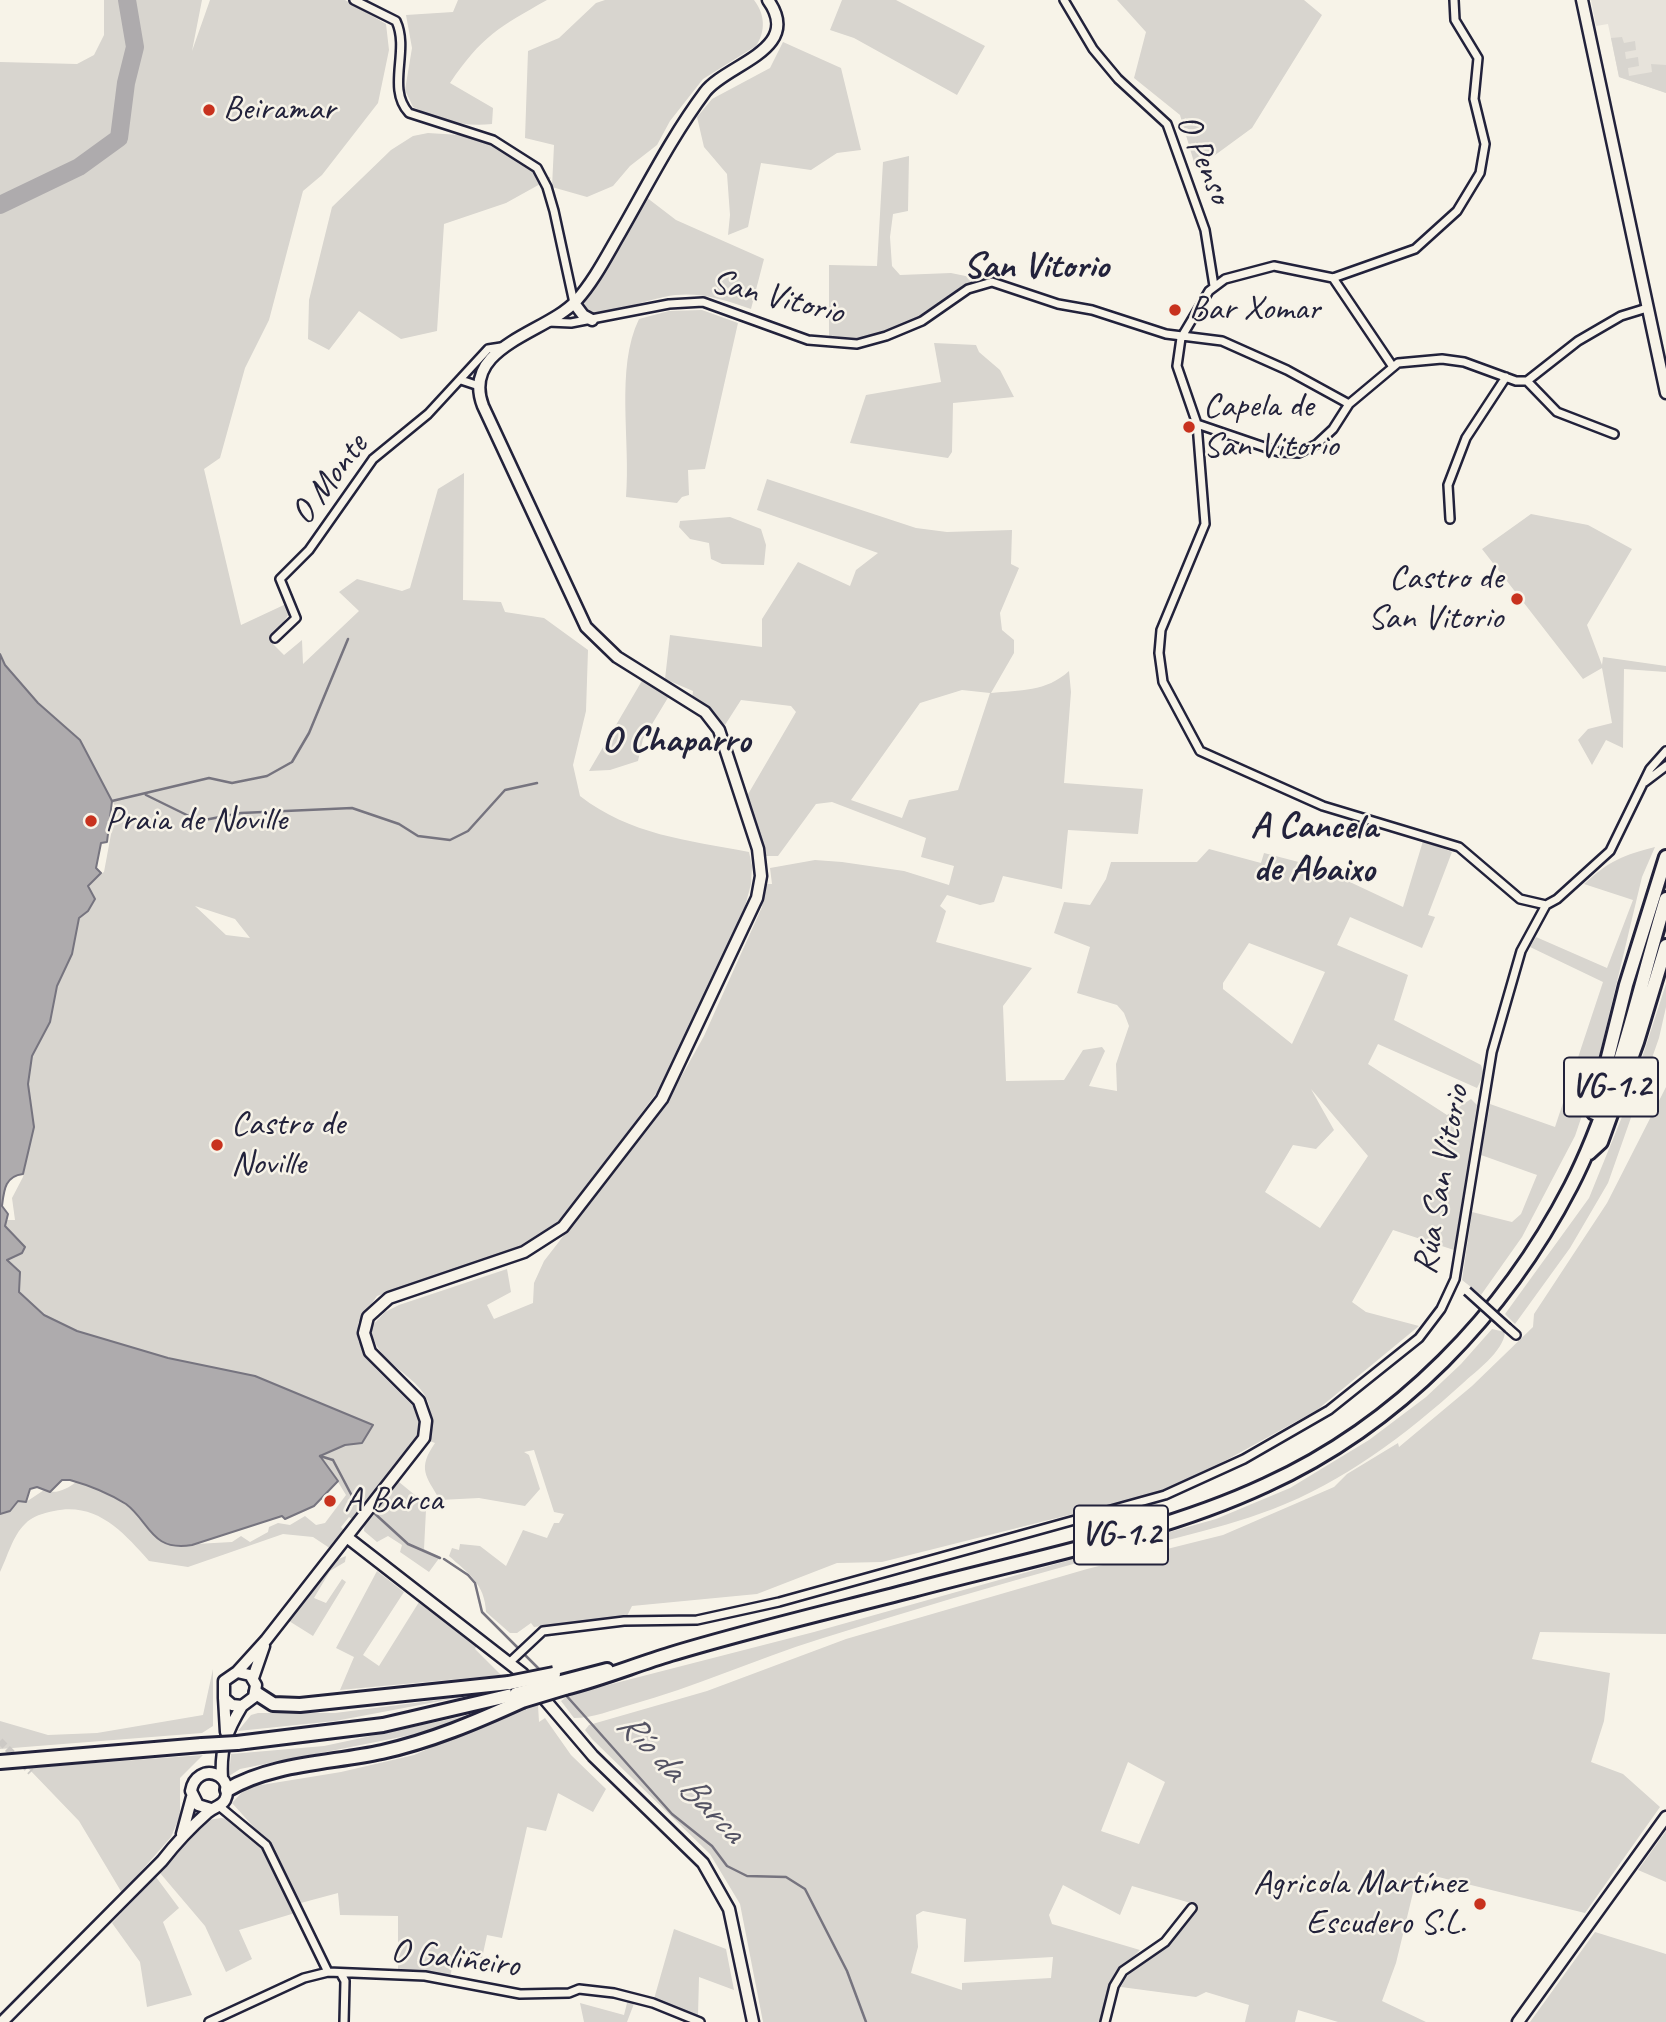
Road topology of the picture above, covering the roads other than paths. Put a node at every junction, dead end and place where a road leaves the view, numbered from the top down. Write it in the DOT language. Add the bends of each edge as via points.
graph roads {
  1 [pos="354,0"];
  2 [pos="768,0"];
  3 [pos="1064,0"];
  4 [pos="1454,0"];
  5 [pos="1582,0"];
  6 [pos="1333,278"];
  7 [pos="1214,286"];
  8 [pos="574,303"];
  9 [pos="1647,308"];
  10 [pos="592,320"];
  11 [pos="548,322"];
  12 [pos="1181,338"];
  13 [pos="501,347"];
  14 [pos="1393,367"];
  15 [pos="1506,377"];
  16 [pos="461,380"];
  17 [pos="1528,381"];
  18 [pos="479,386"];
  19 [pos="1666,393"];
  20 [pos="1349,404"];
  21 [pos="1197,424"];
  22 [pos="1614,434"];
  23 [pos="1450,519"];
  24 [pos="275,638"];
  25 [pos="1666,751"];
  26 [pos="1666,766"];
  27 [pos="1644,783"];
  28 [pos="1666,857"];
  29 [pos="1666,899"];
  30 [pos="1546,905"];
  31 [pos="1666,946"];
  32 [pos="1586,1155"];
  33 [pos="1525,1263"];
  34 [pos="1455,1279"];
  35 [pos="1516,1335"];
  36 [pos="348,1538"];
  37 [pos="266,1640"];
  38 [pos="510,1662"];
  39 [pos="237,1672"];
  40 [pos="253,1678"];
  41 [pos="563,1681"];
  42 [pos="256,1693"];
  43 [pos="516,1693"];
  44 [pos="224,1698"];
  45 [pos="242,1706"];
  46 [pos="226,1732"];
  47 [pos="220,1752"];
  48 [pos="0,1760"];
  49 [pos="205,1773"];
  50 [pos="224,1784"];
  51 [pos="192,1797"];
  52 [pos="215,1807"];
  53 [pos="1666,1816"];
  54 [pos="181,1836"];
  55 [pos="1192,1908"];
  56 [pos="328,1972"];
  57 [pos="341,1974"];
  58 [pos="2,2022"];
  59 [pos="209,2022"];
  60 [pos="344,2022"];
  61 [pos="700,2022"];
  62 [pos="753,2022"];
  63 [pos="1105,2022"];
  64 [pos="1518,2022"];
  1 -- 8 [label="street" via="396,21 402,47 398,93 409,113 494,140 537,168 554,211"];
  2 -- 8 [label="street" via="776,25 769,46 706,91 590,285"];
  3 -- 7 [label="street, O Penso" via="1093,49 1167,124 1205,230"];
  4 -- 6 [label="street" via="1455,20 1478,58 1474,99 1485,144 1480,173 1458,211 1415,249"];
  5 -- 9 [label="street"];
  6 -- 7 [label="street" via="1274,266"];
  6 -- 14 [label="street"];
  7 -- 12 [label="street"];
  8 -- 10 [label="street"];
  8 -- 11 [label="street"];
  9 -- 17 [label="street" via="1621,316 1578,341"];
  9 -- 19 [label="street"];
  10 -- 11 [label="street, San Vitorio"];
  10 -- 12 [label="street, San Vitorio" via="703,302 808,340 857,344 905,328 935,314 968,289 992,282"];
  11 -- 13 [label="street"];
  12 -- 20 [label="street, San Vitorio" via="1222,341"];
  12 -- 21 [label="street" via="1177,366"];
  13 -- 16 [label="street" via="488,349"];
  13 -- 18 [label="street" via="485,368"];
  14 -- 15 [label="street" via="1442,359"];
  14 -- 20 [label="street"];
  15 -- 17 [label="street"];
  15 -- 23 [label="street" via="1466,438 1448,485"];
  16 -- 18 [label="street"];
  16 -- 24 [label="street, O Monte" via="373,459 309,550 279,579 296,618"];
  17 -- 22 [label="street" via="1557,412"];
  18 -- 36 [label="street" via="483,406 586,627 617,657 705,712 719,730 753,834 761,876 754,907 662,1099 563,1227 524,1252 389,1298 368,1317 364,1333 370,1352 415,1396 425,1413 426,1429 424,1438"];
  20 -- 21 [label="street" via="1333,429 1299,453 1279,452"];
  21 -- 30 [label="street" via="1205,524 1161,631 1159,653 1163,682 1200,751 1323,806 1459,847 1520,899"];
  25 -- 27 [label="street, Rúa San Vitorio"];
  26 -- 27 [label="street"];
  27 -- 30 [label="street, Rúa San Vitorio" via="1610,851"];
  28 -- 33 [label="main road" via="1626,985 1597,1104"];
  29 -- 32 [label="main road, VG-1.2"];
  30 -- 34 [label="street, Rúa San Vitorio" via="1521,951 1492,1052"];
  31 -- 32 [label="main road" via="1601,1142"];
  32 -- 33 [label="main road, VG-1.2"];
  33 -- 41 [label="main road, VG-1.2" via="1466,1338 1404,1397 1347,1440 1267,1485 1150,1527"];
  34 -- 35 [label="street, bridge"];
  34 -- 38 [label="street, Rúa San Vitorio" via="1441,1310 1419,1338 1329,1410 1244,1459 1165,1495 779,1602 697,1620 624,1621 543,1631"];
  36 -- 37 [label="street"];
  36 -- 38 [label="street"];
  37 -- 39 [label="street"];
  37 -- 40 [label="street"];
  38 -- 62 [label="street" via="593,1756 687,1846 715,1880 733,1923"];
  39 -- 40 [label="street"];
  39 -- 44 [label="street" via="224,1681"];
  40 -- 42 [label="street"];
  41 -- 43 [label="main road, bridge"];
  41 -- 43 [label="main road, bridge"];
  42 -- 43 [label="main road" via="273,1704 300,1705"];
  42 -- 45 [label="street"];
  43 -- 48 [label="main road, bridge" via="383,1725 237,1743"];
  43 -- 50 [label="main road" via="472,1724 411,1745"];
  44 -- 45 [label="street"];
  44 -- 46 [label="street"];
  45 -- 46 [label="street"];
  46 -- 47 [label="street"];
  47 -- 49 [label="street"];
  47 -- 50 [label="street"];
  49 -- 50 [label="street"];
  49 -- 51 [label="street" via="195,1780"];
  50 -- 52 [label="street"];
  51 -- 52 [label="street" via="198,1805"];
  51 -- 54 [label="street"];
  52 -- 54 [label="street"];
  52 -- 56 [label="street" via="266,1845"];
  53 -- 64 [label="street"];
  54 -- 58 [label="street" via="162,1861"];
  55 -- 63 [label="street" via="1165,1942 1123,1971"];
  56 -- 57 [label="street, O Galiñeiro"];
  56 -- 59 [label="street, O Galiñeiro" via="304,1978"];
  57 -- 60 [label="street"];
  57 -- 61 [label="street, O Galiñeiro" via="425,1976 520,1994 579,1989 614,1993"];
}
